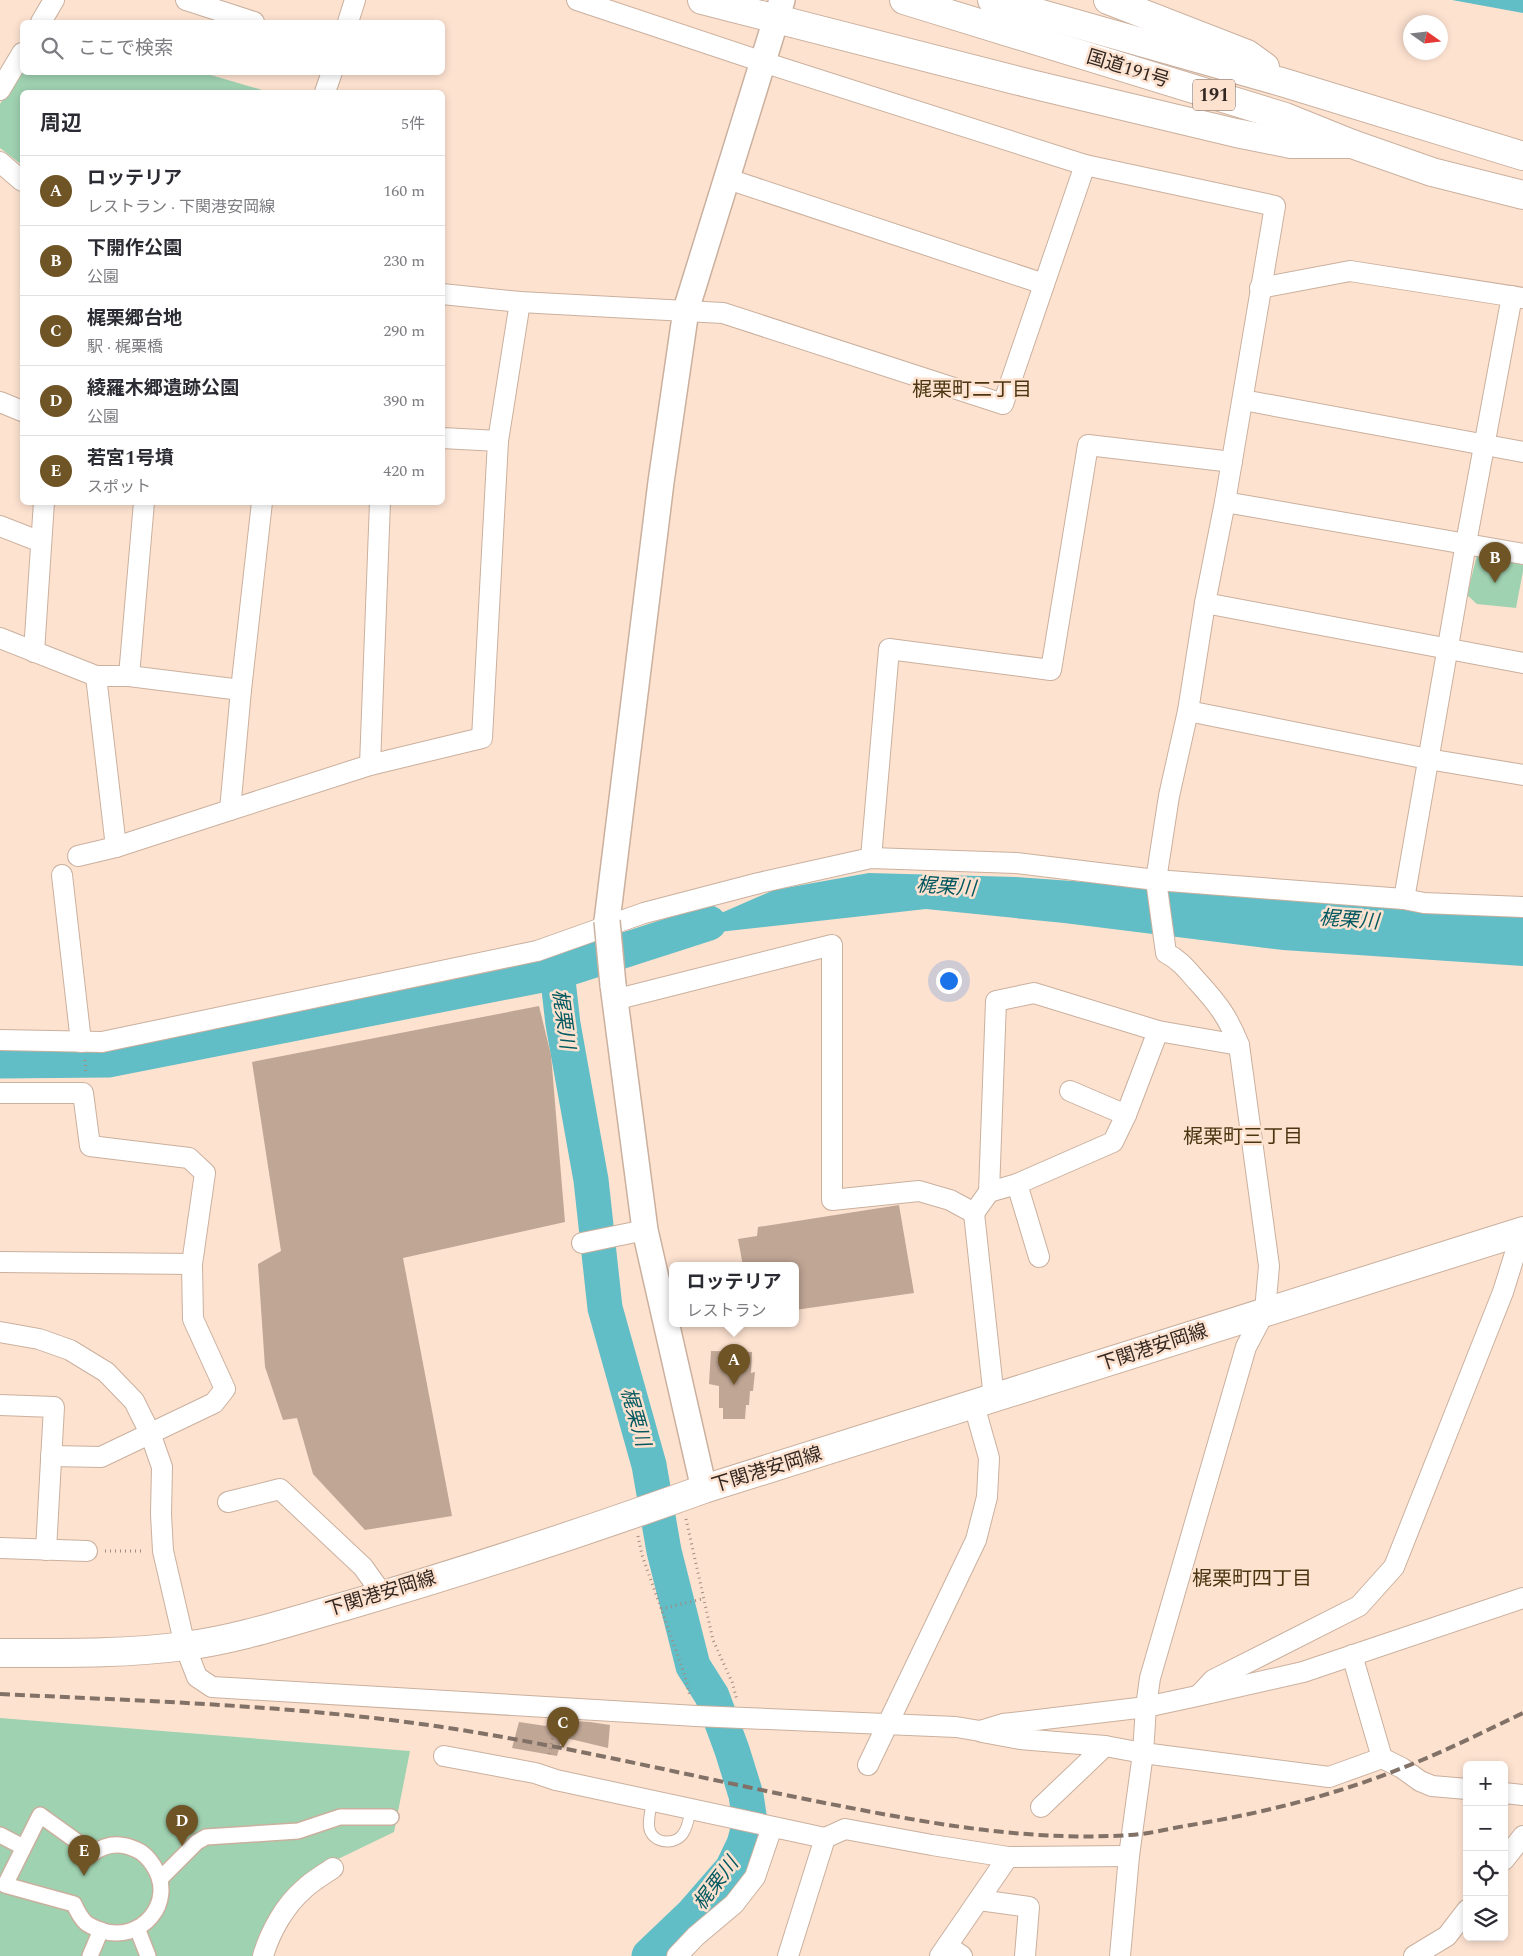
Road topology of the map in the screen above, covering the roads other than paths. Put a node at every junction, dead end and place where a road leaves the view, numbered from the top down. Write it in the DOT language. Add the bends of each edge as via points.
graph roads {
  1 [pos="54,0"];
  2 [pos="186,0"];
  3 [pos="355,0"];
  4 [pos="577,0"];
  5 [pos="702,0"];
  6 [pos="904,0"];
  7 [pos="992,0"];
  8 [pos="1108,0"];
  9 [pos="779,9"];
  10 [pos="42,20"];
  11 [pos="248,20"];
  12 [pos="349,20"];
  13 [pos="20,56"];
  14 [pos="763,62"];
  15 [pos="331,75"];
  16 [pos="1285,83"];
  17 [pos="0,90"];
  18 [pos="326,90"];
  19 [pos="1352,144"];
  20 [pos="1523,156"];
  21 [pos="0,162"];
  22 [pos="1085,166"];
  23 [pos="728,178"];
  24 [pos="20,180"];
  25 [pos="1523,195"];
  26 [pos="1044,284"];
  27 [pos="1260,288"];
  28 [pos="445,294"];
  29 [pos="1517,297"];
  30 [pos="520,302"];
  31 [pos="686,310"];
  32 [pos="1243,400"];
  33 [pos="0,402"];
  34 [pos="20,410"];
  35 [pos="445,438"];
  36 [pos="498,441"];
  37 [pos="1485,445"];
  38 [pos="1523,452"];
  39 [pos="1232,462"];
  40 [pos="1225,502"];
  41 [pos="44,505"];
  42 [pos="144,505"];
  43 [pos="262,505"];
  44 [pos="380,505"];
  45 [pos="0,526"];
  46 [pos="41,542"];
  47 [pos="1466,543"];
  48 [pos="1523,554"];
  49 [pos="1205,603"];
  50 [pos="0,638"];
  51 [pos="1447,650"];
  52 [pos="34,652"];
  53 [pos="1523,663"];
  54 [pos="96,676"];
  55 [pos="129,676"];
  56 [pos="241,690"];
  57 [pos="1188,711"];
  58 [pos="1428,759"];
  59 [pos="370,765"];
  60 [pos="1523,775"];
  61 [pos="230,810"];
  62 [pos="116,847"];
  63 [pos="78,856"];
  64 [pos="871,858"];
  65 [pos="62,875"];
  66 [pos="1156,880"];
  67 [pos="1404,899"];
  68 [pos="1523,907"];
  69 [pos="613,992"];
  70 [pos="1158,1031"];
  71 [pos="0,1040"];
  72 [pos="1239,1045"];
  73 [pos="83,1046"];
  74 [pos="1070,1091"];
  75 [pos="0,1094"];
  76 [pos="1126,1115"];
  77 [pos="1017,1184"];
  78 [pos="989,1192"];
  79 [pos="974,1213"];
  80 [pos="645,1230"];
  81 [pos="1522,1231"];
  82 [pos="582,1243"];
  83 [pos="1039,1257"];
  84 [pos="0,1262"];
  85 [pos="192,1264"];
  86 [pos="1265,1311"];
  87 [pos="0,1332"];
  88 [pos="984,1402"];
  89 [pos="0,1405"];
  90 [pos="150,1432"];
  91 [pos="51,1456"];
  92 [pos="686,1496"];
  93 [pos="228,1502"];
  94 [pos="0,1548"];
  95 [pos="46,1550"];
  96 [pos="87,1551"];
  97 [pos="383,1595"];
  98 [pos="1523,1598"];
  99 [pos="185,1646"];
  100 [pos="0,1653"];
  101 [pos="1352,1655"];
  102 [pos="1197,1696"];
  103 [pos="1146,1707"];
  104 [pos="888,1724"];
  105 [pos="980,1731"];
  106 [pos="1105,1746"];
  107 [pos="1143,1753"];
  108 [pos="444,1756"];
  109 [pos="1382,1758"];
  110 [pos="868,1765"];
  111 [pos="1463,1789"];
  112 [pos="1508,1793"];
  113 [pos="1523,1795"];
  114 [pos="652,1801"];
  115 [pos="1041,1807"];
  116 [pos="691,1810"];
  117 [pos="391,1817"];
  118 [pos="769,1826"];
  119 [pos="0,1835"];
  120 [pos="1523,1836"];
  121 [pos="825,1838"];
  122 [pos="24,1847"];
  123 [pos="1508,1855"];
  124 [pos="1129,1856"];
  125 [pos="1008,1857"];
  126 [pos="333,1868"];
  127 [pos="161,1878"];
  128 [pos="979,1900"];
  129 [pos="1463,1915"];
  130 [pos="137,1928"];
  131 [pos="101,1930"];
  132 [pos="950,1953"];
  133 [pos="90,1956"];
  134 [pos="148,1956"];
  135 [pos="263,1956"];
  136 [pos="677,1956"];
  137 [pos="788,1956"];
  138 [pos="1025,1956"];
  139 [pos="1120,1956"];
  140 [pos="1414,1956"];
  1 -- 10 [label="street"];
  2 -- 11 [label="street"];
  3 -- 12 [label="street"];
  4 -- 14 [label="street"];
  5 -- 9 [label="main road"];
  6 -- 19 [label="main road, 国道191号 / 191" via="1285,117"];
  7 -- 16 [label="main road, 国道191号 / 191"];
  8 -- 16 [label="main road" via="1247,54"];
  9 -- 14 [label="street"];
  9 -- 19 [label="main road" via="1031,84 1236,133 1291,144"];
  13 -- 17 [label="street"];
  14 -- 22 [label="street"];
  14 -- 23 [label="street"];
  15 -- 18 [label="street"];
  16 -- 20 [label="main road, 国道191号 / 191"];
  19 -- 25 [label="main road, 国道191号 / 191" via="1432,172"];
  21 -- 24 [label="street"];
  22 -- 26 [label="street"];
  22 -- 27 [label="street" via="1275,206"];
  23 -- 26 [label="street"];
  23 -- 31 [label="street"];
  26 -- 31 [label="street" via="1003,404 723,313"];
  27 -- 29 [label="street" via="1350,271"];
  27 -- 32 [label="street"];
  28 -- 30 [label="street"];
  29 -- 37 [label="street"];
  30 -- 31 [label="street"];
  30 -- 36 [label="street"];
  31 -- 69 [label="street, bridge" via="659,491 607,921"];
  32 -- 37 [label="street"];
  32 -- 39 [label="street"];
  33 -- 34 [label="street"];
  35 -- 36 [label="street"];
  36 -- 59 [label="street" via="482,738"];
  37 -- 38 [label="street"];
  37 -- 47 [label="street"];
  39 -- 40 [label="street"];
  39 -- 64 [label="street" via="1088,445 1051,670 889,649"];
  40 -- 47 [label="street"];
  40 -- 49 [label="street"];
  41 -- 46 [label="street"];
  42 -- 55 [label="street"];
  43 -- 56 [label="street"];
  44 -- 59 [label="street"];
  45 -- 46 [label="street"];
  46 -- 52 [label="street"];
  47 -- 48 [label="street"];
  47 -- 51 [label="street"];
  49 -- 51 [label="street"];
  49 -- 57 [label="street"];
  50 -- 52 [label="street"];
  51 -- 53 [label="street"];
  51 -- 58 [label="street"];
  52 -- 54 [label="street"];
  54 -- 55 [label="street"];
  54 -- 62 [label="street"];
  55 -- 56 [label="street"];
  56 -- 61 [label="street"];
  57 -- 58 [label="street"];
  57 -- 66 [label="street" via="1169,796"];
  58 -- 60 [label="street"];
  58 -- 67 [label="street"];
  59 -- 61 [label="street"];
  61 -- 62 [label="street"];
  62 -- 63 [label="street"];
  64 -- 66 [label="street" via="1016,863"];
  64 -- 73 [label="street" via="644,913 538,951"];
  65 -- 73 [label="street"];
  66 -- 67 [label="street"];
  66 -- 72 [label="street" via="1166,953 1178,960 1220,1006"];
  67 -- 68 [label="street" via="1424,903"];
  69 -- 79 [label="street" via="832,945 832,1200 919,1190 950,1200"];
  69 -- 80 [label="street"];
  70 -- 72 [label="street"];
  70 -- 76 [label="street"];
  70 -- 78 [label="street" via="1034,993 996,1001"];
  71 -- 73 [label="street"];
  72 -- 86 [label="street" via="1269,1266"];
  74 -- 76 [label="street"];
  75 -- 85 [label="street" via="83,1093 90,1146 189,1158 205,1173"];
  76 -- 77 [label="street" via="1113,1142"];
  77 -- 78 [label="street"];
  77 -- 83 [label="street"];
  78 -- 79 [label="street"];
  79 -- 88 [label="street"];
  80 -- 82 [label="street"];
  80 -- 92 [label="street"];
  81 -- 86 [label="main road, 下関港安岡線"];
  81 -- 102 [label="street" via="1502,1292 1394,1567 1359,1606 1213,1680"];
  84 -- 85 [label="street"];
  85 -- 90 [label="street" via="192,1319 224,1389 214,1403"];
  86 -- 88 [label="main road, 下関港安岡線"];
  86 -- 103 [label="street" via="1246,1347 1162,1634"];
  87 -- 90 [label="street" via="39,1339 70,1350 106,1372 134,1401"];
  88 -- 92 [label="main road, 下関港安岡線"];
  88 -- 104 [label="street" via="989,1458 987,1497 976,1540"];
  89 -- 91 [label="street" via="54,1407"];
  90 -- 91 [label="street" via="102,1458"];
  90 -- 99 [label="street" via="162,1467 163,1550"];
  91 -- 95 [label="street"];
  92 -- 97 [label="main road, 下関港安岡線"];
  93 -- 97 [label="street" via="280,1489 363,1567"];
  94 -- 95 [label="street"];
  95 -- 96 [label="street"];
  97 -- 99 [label="main road, 下関港安岡線" via="254,1632"];
  98 -- 101 [label="street"];
  99 -- 100 [label="main road, 下関港安岡線" via="86,1653"];
  99 -- 104 [label="street" via="197,1677 212,1686 699,1716"];
  101 -- 102 [label="street" via="1303,1672"];
  101 -- 109 [label="street"];
  102 -- 103 [label="street"];
  103 -- 105 [label="street" via="1003,1724"];
  103 -- 107 [label="street"];
  104 -- 105 [label="street"];
  104 -- 110 [label="street"];
  105 -- 106 [label="street" via="1020,1739"];
  106 -- 107 [label="street"];
  106 -- 115 [label="street"];
  107 -- 109 [label="street" via="1329,1777"];
  107 -- 124 [label="street"];
  108 -- 114 [label="street" via="535,1773"];
  109 -- 111 [label="street" via="1432,1786"];
  112 -- 113 [label="street"];
  114 -- 116 [label="street"];
  114 -- 116 [label="lane" via="650,1832 656,1838 669,1842 678,1840 684,1832"];
  116 -- 118 [label="street"];
  117 -- 127 [label="street" via="340,1817 298,1831 206,1837"];
  118 -- 121 [label="street"];
  118 -- 136 [label="street" via="755,1877 734,1904"];
  119 -- 122 [label="street"];
  120 -- 123 [label="street"];
  121 -- 125 [label="street" via="845,1829"];
  121 -- 137 [label="street"];
  122 -- 127 [label="street" via="40,1815 93,1853 108,1844 140,1851"];
  122 -- 131 [label="street" via="5,1885 74,1904 88,1925"];
  124 -- 125 [label="street"];
  124 -- 139 [label="street"];
  125 -- 128 [label="street"];
  126 -- 135 [label="street" via="303,1889 287,1908"];
  127 -- 130 [label="street" via="159,1904"];
  128 -- 132 [label="street"];
  128 -- 138 [label="street" via="1029,1906"];
  129 -- 140 [label="street" via="1447,1936"];
  130 -- 131 [label="street" via="117,1933"];
  130 -- 134 [label="street"];
  131 -- 133 [label="street"];
}
